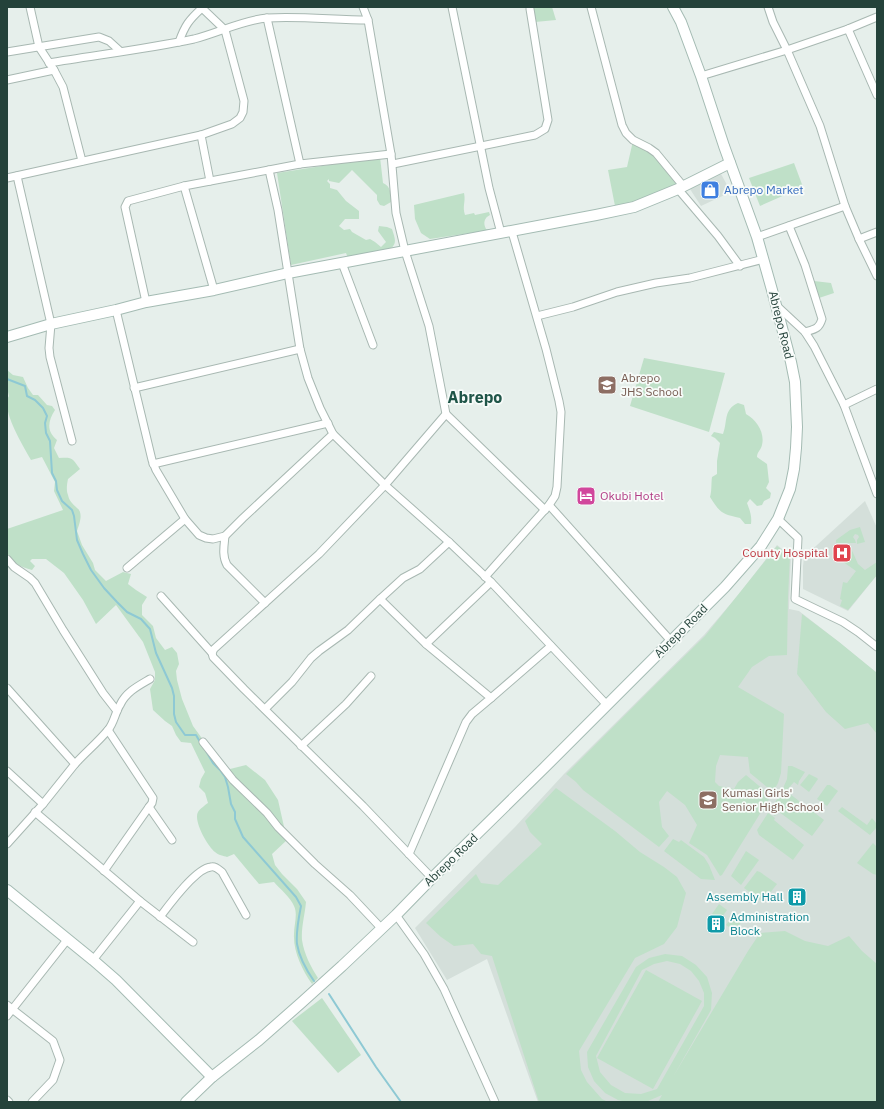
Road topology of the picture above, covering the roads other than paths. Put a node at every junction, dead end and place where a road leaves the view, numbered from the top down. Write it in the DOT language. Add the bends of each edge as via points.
graph roads {
  1 [pos="30,7"];
  2 [pos="363,7"];
  3 [pos="452,7"];
  4 [pos="591,7"];
  5 [pos="673,7"];
  6 [pos="768,7"];
  7 [pos="202,8"];
  8 [pos="530,9"];
  9 [pos="877,16"];
  10 [pos="266,18"];
  11 [pos="368,20"];
  12 [pos="848,29"];
  13 [pos="225,30"];
  14 [pos="179,42"];
  15 [pos="38,47"];
  16 [pos="787,50"];
  17 [pos="120,51"];
  18 [pos="7,52"];
  19 [pos="49,63"];
  20 [pos="54,70"];
  21 [pos="701,76"];
  22 [pos="7,80"];
  23 [pos="877,95"];
  24 [pos="200,135"];
  25 [pos="480,147"];
  26 [pos="391,154"];
  27 [pos="82,161"];
  28 [pos="730,163"];
  29 [pos="300,164"];
  30 [pos="392,164"];
  31 [pos="269,170"];
  32 [pos="17,176"];
  33 [pos="7,178"];
  34 [pos="210,181"];
  35 [pos="184,186"];
  36 [pos="681,188"];
  37 [pos="845,206"];
  38 [pos="789,226"];
  39 [pos="512,232"];
  40 [pos="877,232"];
  41 [pos="501,233"];
  42 [pos="757,237"];
  43 [pos="859,239"];
  44 [pos="405,251"];
  45 [pos="764,259"];
  46 [pos="342,263"];
  47 [pos="740,266"];
  48 [pos="288,273"];
  49 [pos="877,276"];
  50 [pos="214,290"];
  51 [pos="146,302"];
  52 [pos="777,306"];
  53 [pos="116,310"];
  54 [pos="537,316"];
  55 [pos="51,324"];
  56 [pos="805,332"];
  57 [pos="7,336"];
  58 [pos="373,345"];
  59 [pos="300,349"];
  60 [pos="134,388"];
  61 [pos="877,390"];
  62 [pos="844,405"];
  63 [pos="446,414"];
  64 [pos="328,423"];
  65 [pos="333,434"];
  66 [pos="72,441"];
  67 [pos="153,464"];
  68 [pos="385,485"];
  69 [pos="877,494"];
  70 [pos="547,508"];
  71 [pos="185,519"];
  72 [pos="778,519"];
  73 [pos="225,536"];
  74 [pos="449,542"];
  75 [pos="7,559"];
  76 [pos="127,568"];
  77 [pos="485,577"];
  78 [pos="491,582"];
  79 [pos="162,596"];
  80 [pos="380,599"];
  81 [pos="265,603"];
  82 [pos="671,641"];
  83 [pos="426,644"];
  84 [pos="552,646"];
  85 [pos="877,647"];
  86 [pos="212,653"];
  87 [pos="372,676"];
  88 [pos="150,679"];
  89 [pos="7,688"];
  90 [pos="491,698"];
  91 [pos="607,705"];
  92 [pos="265,709"];
  93 [pos="117,711"];
  94 [pos="108,730"];
  95 [pos="203,742"];
  96 [pos="301,746"];
  97 [pos="75,764"];
  98 [pos="7,771"];
  99 [pos="43,804"];
  100 [pos="149,808"];
  101 [pos="35,812"];
  102 [pos="172,840"];
  103 [pos="7,844"];
  104 [pos="409,854"];
  105 [pos="104,871"];
  106 [pos="432,878"];
  107 [pos="7,890"];
  108 [pos="140,901"];
  109 [pos="246,915"];
  110 [pos="396,915"];
  111 [pos="160,917"];
  112 [pos="382,929"];
  113 [pos="68,940"];
  114 [pos="193,942"];
  115 [pos="93,960"];
  116 [pos="10,1007"];
  117 [pos="7,1016"];
  118 [pos="212,1077"];
  119 [pos="32,1102"];
  120 [pos="186,1102"];
  121 [pos="495,1102"];
  1 -- 15 [label="street"];
  2 -- 11 [label="street"];
  3 -- 25 [label="street"];
  4 -- 36 [label="street" via="622,125 633,140 656,153"];
  5 -- 21 [label="main road, Abrepo Road"];
  6 -- 16 [label="street"];
  7 -- 13 [label="street"];
  7 -- 14 [label="street" via="187,23"];
  8 -- 25 [label="street" via="548,120 545,128 535,135"];
  9 -- 12 [label="street"];
  10 -- 11 [label="street"];
  10 -- 13 [label="street"];
  10 -- 29 [label="street"];
  11 -- 26 [label="street"];
  12 -- 16 [label="street"];
  12 -- 23 [label="street"];
  13 -- 14 [label="street"];
  13 -- 24 [label="street" via="244,101 243,112 232,124"];
  14 -- 17 [label="street"];
  15 -- 17 [label="street" via="99,37 109,41"];
  15 -- 18 [label="street"];
  15 -- 19 [label="street"];
  16 -- 21 [label="street"];
  16 -- 37 [label="street" via="820,126"];
  17 -- 19 [label="street"];
  19 -- 20 [label="street"];
  20 -- 22 [label="street"];
  20 -- 27 [label="street" via="63,87"];
  21 -- 28 [label="main road, Abrepo Road"];
  24 -- 27 [label="street"];
  24 -- 34 [label="street"];
  25 -- 30 [label="street"];
  25 -- 41 [label="street"];
  26 -- 29 [label="street"];
  26 -- 30 [label="street"];
  27 -- 32 [label="street"];
  28 -- 36 [label="main road"];
  28 -- 42 [label="main road, Abrepo Road"];
  29 -- 31 [label="street"];
  30 -- 44 [label="street" via="396,213"];
  31 -- 34 [label="street"];
  31 -- 48 [label="street"];
  32 -- 33 [label="street"];
  32 -- 55 [label="street"];
  34 -- 35 [label="street"];
  35 -- 50 [label="street"];
  35 -- 51 [label="street" via="128,202 125,207"];
  36 -- 39 [label="main road" via="634,206"];
  36 -- 47 [label="street"];
  37 -- 38 [label="street"];
  37 -- 43 [label="street"];
  38 -- 42 [label="street"];
  38 -- 56 [label="street" via="822,318 818,328"];
  39 -- 41 [label="main road"];
  39 -- 54 [label="street"];
  40 -- 43 [label="street"];
  41 -- 44 [label="main road"];
  42 -- 45 [label="main road, Abrepo Road"];
  43 -- 49 [label="street"];
  44 -- 46 [label="main road"];
  44 -- 63 [label="street" via="429,326"];
  45 -- 47 [label="street"];
  45 -- 52 [label="main road, Abrepo Road"];
  46 -- 48 [label="main road"];
  46 -- 58 [label="street"];
  47 -- 54 [label="street" via="617,292"];
  48 -- 50 [label="main road"];
  48 -- 59 [label="street"];
  50 -- 51 [label="main road"];
  51 -- 53 [label="main road"];
  52 -- 56 [label="street"];
  52 -- 72 [label="main road, Abrepo Road" via="795,382 797,427 790,489"];
  53 -- 55 [label="main road"];
  53 -- 60 [label="street"];
  54 -- 70 [label="street" via="561,412 557,487 555,496"];
  55 -- 57 [label="main road"];
  55 -- 66 [label="street" via="50,357"];
  56 -- 62 [label="street"];
  59 -- 60 [label="street"];
  59 -- 64 [label="street" via="308,378"];
  60 -- 67 [label="street"];
  61 -- 62 [label="street"];
  62 -- 69 [label="street"];
  63 -- 68 [label="street"];
  63 -- 70 [label="street"];
  64 -- 65 [label="street"];
  64 -- 67 [label="street"];
  65 -- 68 [label="street"];
  65 -- 73 [label="street"];
  67 -- 71 [label="street"];
  68 -- 74 [label="street"];
  68 -- 81 [label="street" via="319,554"];
  70 -- 77 [label="street"];
  70 -- 82 [label="street"];
  71 -- 73 [label="street" via="199,535 206,538"];
  71 -- 76 [label="street"];
  72 -- 82 [label="main road, Abrepo Road" via="750,560"];
  72 -- 85 [label="street" via="798,538 795,599 843,622"];
  73 -- 81 [label="street" via="224,560"];
  74 -- 77 [label="street"];
  74 -- 80 [label="street" via="420,569 403,578"];
  75 -- 93 [label="street" via="35,583 103,693"];
  77 -- 78 [label="street"];
  78 -- 83 [label="street"];
  78 -- 84 [label="street"];
  79 -- 86 [label="street"];
  80 -- 83 [label="street"];
  80 -- 92 [label="street" via="348,630 311,658"];
  81 -- 86 [label="street"];
  82 -- 91 [label="main road, Abrepo Road"];
  83 -- 90 [label="street"];
  84 -- 90 [label="street"];
  84 -- 91 [label="street"];
  86 -- 92 [label="street" via="213,657"];
  87 -- 96 [label="street"];
  88 -- 93 [label="street" via="126,695"];
  89 -- 97 [label="street"];
  90 -- 104 [label="street" via="466,722"];
  91 -- 106 [label="main road, Abrepo Road"];
  92 -- 96 [label="street"];
  93 -- 94 [label="street"];
  94 -- 97 [label="street"];
  94 -- 100 [label="street" via="153,798"];
  95 -- 112 [label="street" via="233,780 278,828 350,894"];
  96 -- 104 [label="street"];
  97 -- 99 [label="street"];
  98 -- 99 [label="street"];
  99 -- 101 [label="street"];
  100 -- 102 [label="street"];
  100 -- 105 [label="street"];
  101 -- 103 [label="street"];
  101 -- 105 [label="street"];
  104 -- 106 [label="street"];
  105 -- 108 [label="street"];
  106 -- 110 [label="main road, Abrepo Road"];
  107 -- 113 [label="main road"];
  108 -- 111 [label="street"];
  108 -- 115 [label="street"];
  109 -- 111 [label="street" via="222,872 210,866 192,878"];
  110 -- 112 [label="main road, Abrepo Road"];
  110 -- 121 [label="street" via="424,954 444,989"];
  111 -- 114 [label="street"];
  112 -- 118 [label="main road, Abrepo Road" via="301,1003"];
  113 -- 115 [label="main road"];
  113 -- 116 [label="street"];
  115 -- 118 [label="main road"];
  116 -- 117 [label="street"];
  116 -- 119 [label="street" via="53,1041 60,1060 53,1080"];
  118 -- 120 [label="main road, Abrepo Road"];
}
